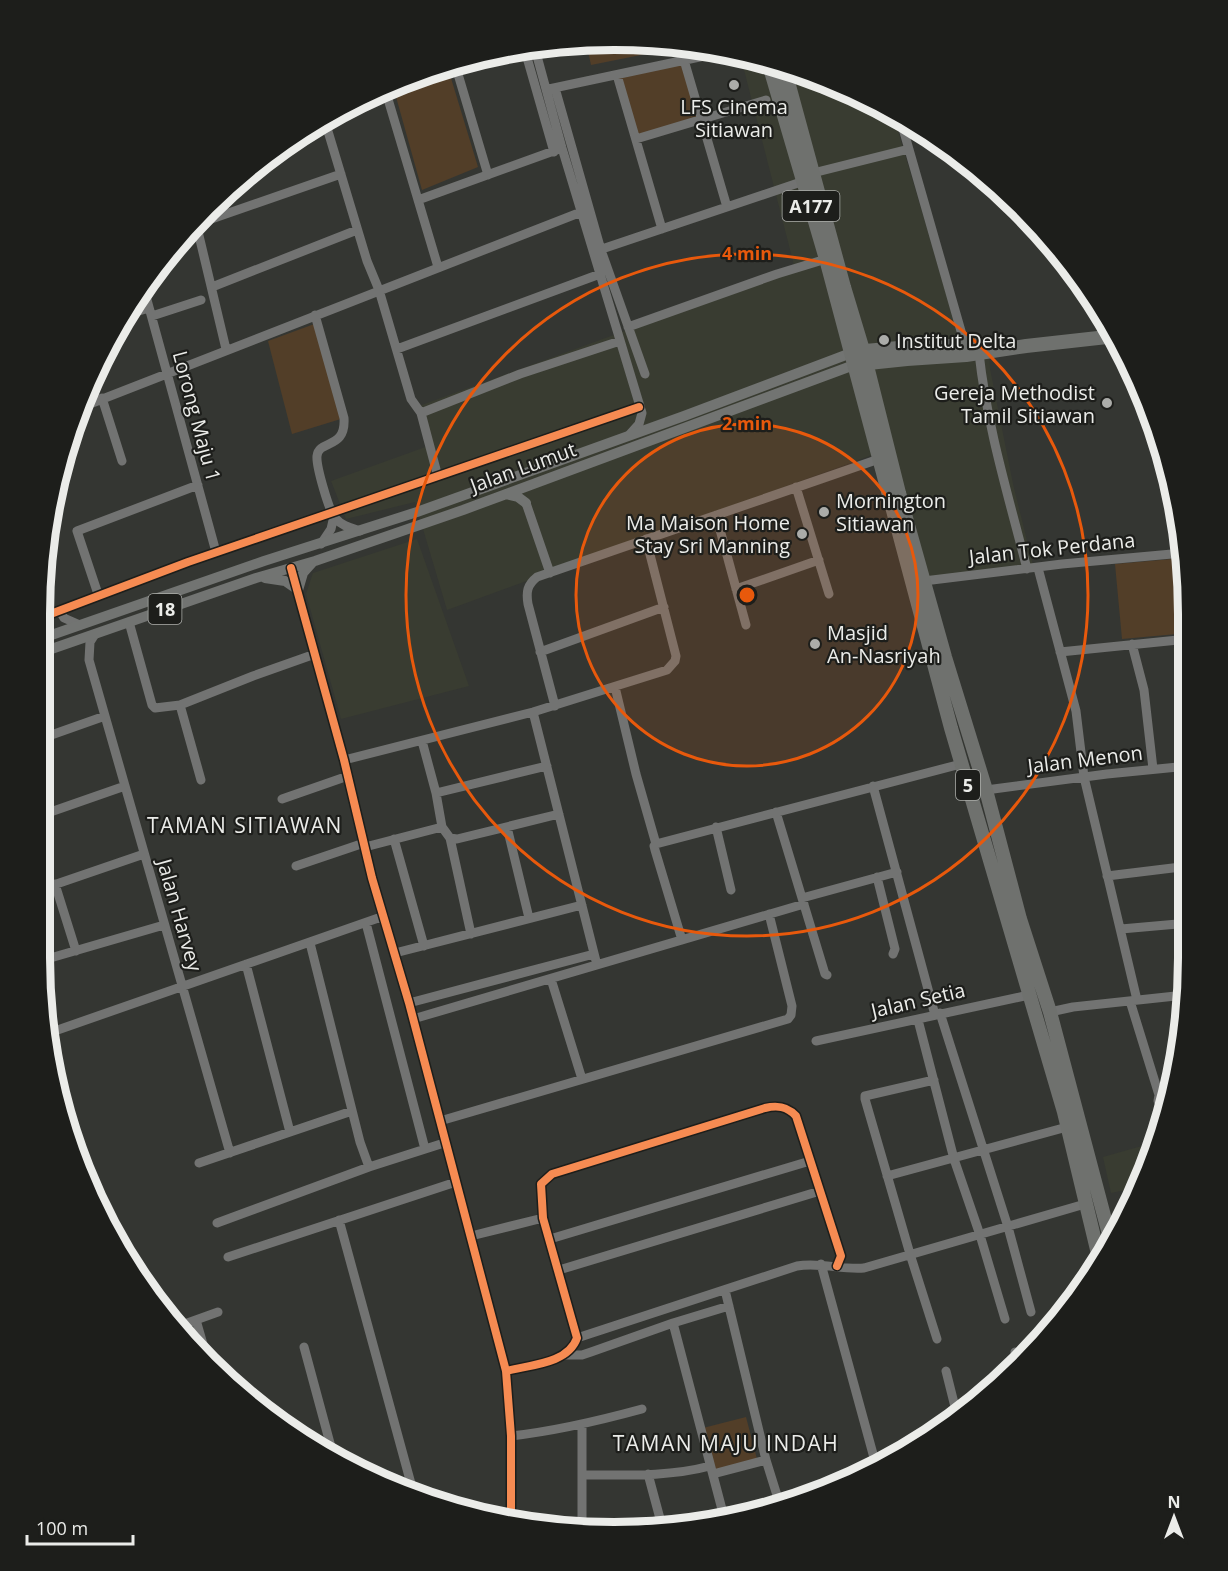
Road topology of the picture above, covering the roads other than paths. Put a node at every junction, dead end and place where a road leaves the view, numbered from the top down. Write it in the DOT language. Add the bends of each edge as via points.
graph roads {
  1 [pos="537,54"];
  2 [pos="527,56"];
  3 [pos="702,56"];
  4 [pos="684,60"];
  5 [pos="457,72"];
  6 [pos="772,72"];
  7 [pos="617,75"];
  8 [pos="786,76"];
  9 [pos="550,89"];
  10 [pos="387,97"];
  11 [pos="766,100"];
  12 [pos="701,119"];
  13 [pos="327,128"];
  14 [pos="903,130"];
  15 [pos="636,139"];
  16 [pos="909,149"];
  17 [pos="558,150"];
  18 [pos="340,174"];
  19 [pos="488,175"];
  20 [pos="808,177"];
  21 [pos="418,200"];
  22 [pos="727,207"];
  23 [pos="585,210"];
  24 [pos="213,217"];
  25 [pos="662,229"];
  26 [pos="357,230"];
  27 [pos="198,233"];
  28 [pos="597,251"];
  29 [pos="826,259"];
  30 [pos="438,267"];
  31 [pos="600,274"];
  32 [pos="212,287"];
  33 [pos="379,290"];
  34 [pos="147,298"];
  35 [pos="201,300"];
  36 [pos="151,312"];
  37 [pos="137,313"];
  38 [pos="315,315"];
  39 [pos="628,327"];
  40 [pos="1106,337"];
  41 [pos="620,341"];
  42 [pos="965,345"];
  43 [pos="1026,346"];
  44 [pos="226,349"];
  45 [pos="396,349"];
  46 [pos="979,354"];
  47 [pos="859,358"];
  48 [pos="167,373"];
  49 [pos="645,374"];
  50 [pos="102,398"];
  51 [pos="90,403"];
  52 [pos="639,408"];
  53 [pos="421,413"];
  54 [pos="627,436"];
  55 [pos="879,459"];
  56 [pos="122,461"];
  57 [pos="438,477"];
  58 [pos="533,484"];
  59 [pos="198,485"];
  60 [pos="796,487"];
  61 [pos="506,494"];
  62 [pos="439,503"];
  63 [pos="526,503"];
  64 [pos="463,510"];
  65 [pos="333,515"];
  66 [pos="716,515"];
  67 [pos="395,519"];
  68 [pos="422,524"];
  69 [pos="360,531"];
  70 [pos="646,539"];
  71 [pos="315,545"];
  72 [pos="216,552"];
  73 [pos="1175,554"];
  74 [pos="819,560"];
  75 [pos="264,561"];
  76 [pos="315,561"];
  77 [pos="291,568"];
  78 [pos="1038,568"];
  79 [pos="1027,569"];
  80 [pos="550,573"];
  81 [pos="256,578"];
  82 [pos="924,581"];
  83 [pos="736,589"];
  84 [pos="298,590"];
  85 [pos="98,594"];
  86 [pos="829,594"];
  87 [pos="664,607"];
  88 [pos="60,611"];
  89 [pos="50,614"];
  90 [pos="129,622"];
  91 [pos="80,625"];
  92 [pos="746,625"];
  93 [pos="95,634"];
  94 [pos="50,636"];
  95 [pos="1178,640"];
  96 [pos="70,642"];
  97 [pos="1132,644"];
  98 [pos="50,649"];
  99 [pos="540,652"];
  100 [pos="1060,652"];
  101 [pos="315,654"];
  102 [pos="945,657"];
  103 [pos="89,660"];
  104 [pos="615,687"];
  105 [pos="180,705"];
  106 [pos="555,706"];
  107 [pos="533,712"];
  108 [pos="105,716"];
  109 [pos="50,735"];
  110 [pos="422,741"];
  111 [pos="344,760"];
  112 [pos="962,764"];
  113 [pos="547,766"];
  114 [pos="1178,767"];
  115 [pos="1153,769"];
  116 [pos="348,776"];
  117 [pos="1084,777"];
  118 [pos="201,780"];
  119 [pos="125,786"];
  120 [pos="873,786"];
  121 [pos="986,790"];
  122 [pos="436,793"];
  123 [pos="282,799"];
  124 [pos="50,812"];
  125 [pos="776,812"];
  126 [pos="559,814"];
  127 [pos="442,827"];
  128 [pos="507,827"];
  129 [pos="716,827"];
  130 [pos="450,838"];
  131 [pos="394,839"];
  132 [pos="656,844"];
  133 [pos="364,845"];
  134 [pos="144,854"];
  135 [pos="296,866"];
  136 [pos="1178,867"];
  137 [pos="992,869"];
  138 [pos="897,872"];
  139 [pos="1107,876"];
  140 [pos="877,877"];
  141 [pos="55,884"];
  142 [pos="50,886"];
  143 [pos="731,890"];
  144 [pos="803,901"];
  145 [pos="582,905"];
  146 [pos="769,914"];
  147 [pos="384,916"];
  148 [pos="529,918"];
  149 [pos="1020,919"];
  150 [pos="366,923"];
  151 [pos="1178,924"];
  152 [pos="165,925"];
  153 [pos="1121,929"];
  154 [pos="471,934"];
  155 [pos="682,940"];
  156 [pos="309,943"];
  157 [pos="424,946"];
  158 [pos="76,951"];
  159 [pos="395,953"];
  160 [pos="594,954"];
  161 [pos="893,954"];
  162 [pos="50,958"];
  163 [pos="246,964"];
  164 [pos="597,965"];
  165 [pos="827,975"];
  166 [pos="551,979"];
  167 [pos="182,985"];
  168 [pos="1029,995"];
  169 [pos="1177,996"];
  170 [pos="1134,1000"];
  171 [pos="409,1003"];
  172 [pos="1050,1012"];
  173 [pos="938,1014"];
  174 [pos="413,1019"];
  175 [pos="918,1020"];
  176 [pos="54,1031"];
  177 [pos="816,1041"];
  178 [pos="582,1079"];
  179 [pos="934,1080"];
  180 [pos="1158,1101"];
  181 [pos="352,1111"];
  182 [pos="1064,1112"];
  183 [pos="440,1121"];
  184 [pos="1073,1124"];
  185 [pos="290,1132"];
  186 [pos="444,1143"];
  187 [pos="425,1149"];
  188 [pos="984,1151"];
  189 [pos="230,1153"];
  190 [pos="954,1159"];
  191 [pos="810,1161"];
  192 [pos="199,1163"];
  193 [pos="369,1167"];
  194 [pos="887,1176"];
  195 [pos="456,1182"];
  196 [pos="820,1191"];
  197 [pos="1085,1204"];
  198 [pos="543,1218"];
  199 [pos="339,1220"];
  200 [pos="217,1223"];
  201 [pos="1107,1226"];
  202 [pos="1008,1227"];
  203 [pos="1108,1230"];
  204 [pos="980,1235"];
  205 [pos="471,1236"];
  206 [pos="550,1239"];
  207 [pos="1102,1241"];
  208 [pos="1097,1249"];
  209 [pos="910,1254"];
  210 [pos="228,1257"];
  211 [pos="821,1264"];
  212 [pos="837,1266"];
  213 [pos="559,1270"];
  214 [pos="725,1290"];
  215 [pos="729,1306"];
  216 [pos="218,1312"];
  217 [pos="1031,1312"];
  218 [pos="1005,1319"];
  219 [pos="196,1320"];
  220 [pos="673,1323"];
  221 [pos="185,1324"];
  222 [pos="577,1338"];
  223 [pos="937,1339"];
  224 [pos="202,1342"];
  225 [pos="304,1347"];
  226 [pos="562,1355"];
  227 [pos="506,1371"];
  228 [pos="946,1371"];
  229 [pos="955,1407"];
  230 [pos="642,1409"];
  231 [pos="582,1425"];
  232 [pos="511,1436"];
  233 [pos="331,1445"];
  234 [pos="874,1458"];
  235 [pos="766,1460"];
  236 [pos="711,1470"];
  237 [pos="648,1474"];
  238 [pos="583,1475"];
  239 [pos="411,1484"];
  240 [pos="778,1497"];
  241 [pos="722,1511"];
  242 [pos="511,1512"];
  243 [pos="660,1519"];
  244 [pos="582,1520"];
  1 -- 9 [label="street"];
  2 -- 17 [label="street"];
  3 -- 4 [label="street"];
  4 -- 7 [label="street"];
  4 -- 12 [label="street"];
  5 -- 19 [label="street"];
  6 -- 20 [label="highway, A177"];
  7 -- 9 [label="street"];
  7 -- 15 [label="street"];
  8 -- 20 [label="highway, A177"];
  9 -- 17 [label="street"];
  9 -- 23 [label="street"];
  10 -- 21 [label="street"];
  11 -- 12 [label="street"];
  12 -- 15 [label="street"];
  12 -- 22 [label="street"];
  13 -- 18 [label="street"];
  14 -- 16 [label="street"];
  15 -- 25 [label="street"];
  16 -- 20 [label="street"];
  16 -- 42 [label="street"];
  17 -- 19 [label="street"];
  17 -- 23 [label="street"];
  18 -- 24 [label="street"];
  18 -- 26 [label="street"];
  19 -- 21 [label="street"];
  20 -- 22 [label="street"];
  20 -- 29 [label="highway, A177"];
  20 -- 47 [label="highway, A177"];
  21 -- 30 [label="street"];
  22 -- 25 [label="street"];
  23 -- 28 [label="street"];
  23 -- 30 [label="street"];
  25 -- 28 [label="street"];
  26 -- 32 [label="street"];
  26 -- 33 [label="street"];
  27 -- 32 [label="street"];
  28 -- 31 [label="street"];
  28 -- 39 [label="street"];
  29 -- 39 [label="street"];
  29 -- 47 [label="highway, A177"];
  30 -- 33 [label="street"];
  31 -- 41 [label="street"];
  31 -- 45 [label="street"];
  32 -- 44 [label="street"];
  33 -- 38 [label="street"];
  33 -- 45 [label="street"];
  34 -- 36 [label="street, Lorong Maju 1"];
  35 -- 36 [label="street"];
  36 -- 37 [label="street"];
  36 -- 48 [label="street, Lorong Maju 1"];
  38 -- 44 [label="street"];
  38 -- 65 [label="street" via="345,429 339,439 320,449 317,455"];
  39 -- 49 [label="street"];
  40 -- 43 [label="highway, Jalan Lumut"];
  41 -- 52 [label="street"];
  41 -- 53 [label="street"];
  42 -- 43 [label="highway, Jalan Lumut"];
  42 -- 47 [label="highway, Jalan Lumut"];
  43 -- 46 [label="highway, Jalan Lumut"];
  44 -- 48 [label="street"];
  45 -- 53 [label="street" via="411,399"];
  46 -- 47 [label="highway, Jalan Lumut"];
  46 -- 79 [label="street" via="993,434"];
  47 -- 54 [label="main road, Jalan Lumut / 18"];
  47 -- 55 [label="highway, 5"];
  47 -- 58 [label="main road, Jalan Lumut / 18"];
  47 -- 82 [label="highway, 5"];
  48 -- 50 [label="street"];
  48 -- 59 [label="street, Lorong Maju 1"];
  50 -- 51 [label="street"];
  50 -- 56 [label="street"];
  52 -- 54 [label="street" via="642,418"];
  52 -- 57 [label="street"];
  53 -- 57 [label="street"];
  54 -- 62 [label="main road, Jalan Lumut / 18"];
  55 -- 60 [label="street"];
  55 -- 112 [label="highway, 5"];
  57 -- 65 [label="street"];
  58 -- 61 [label="main road, Jalan Lumut / 18"];
  58 -- 63 [label="main road" via="527,491"];
  59 -- 72 [label="street, Lorong Maju 1"];
  59 -- 85 [label="street" via="77,531"];
  60 -- 66 [label="street"];
  60 -- 74 [label="street"];
  61 -- 63 [label="main road"];
  61 -- 64 [label="main road, Jalan Lumut / 18"];
  62 -- 64 [label="main road" via="448,511"];
  62 -- 67 [label="main road, Jalan Lumut / 18"];
  63 -- 80 [label="street"];
  64 -- 68 [label="main road, Jalan Lumut / 18"];
  65 -- 69 [label="street" via="344,526"];
  65 -- 71 [label="street" via="331,529"];
  65 -- 72 [label="street"];
  66 -- 70 [label="street"];
  66 -- 83 [label="street"];
  67 -- 68 [label="main road" via="413,516"];
  67 -- 69 [label="main road, Jalan Lumut / 18"];
  68 -- 76 [label="main road, Jalan Lumut / 18"];
  69 -- 71 [label="main road, Jalan Lumut / 18"];
  70 -- 80 [label="street"];
  70 -- 87 [label="street"];
  71 -- 75 [label="main road, Jalan Lumut / 18"];
  71 -- 77 [label="main road" via="295,559"];
  72 -- 85 [label="street"];
  73 -- 78 [label="street, Jalan Tok Perdana"];
  74 -- 83 [label="street"];
  74 -- 86 [label="street"];
  75 -- 77 [label="main road" via="280,561"];
  75 -- 91 [label="main road, Jalan Lumut / 18"];
  76 -- 77 [label="main road, Jalan Lumut / 18"];
  76 -- 84 [label="main road" via="303,573"];
  77 -- 81 [label="main road, Jalan Lumut / 18"];
  77 -- 84 [label="street"];
  78 -- 79 [label="street, Jalan Tok Perdana"];
  78 -- 100 [label="street"];
  79 -- 82 [label="street, Jalan Tok Perdana"];
  80 -- 99 [label="street" via="532,581 527,590"];
  81 -- 84 [label="main road" via="279,579"];
  81 -- 90 [label="main road, Jalan Lumut / 18"];
  82 -- 102 [label="highway, 5"];
  83 -- 92 [label="street"];
  84 -- 101 [label="street"];
  85 -- 88 [label="street"];
  87 -- 99 [label="street"];
  87 -- 104 [label="street" via="675,661 658,674"];
  88 -- 89 [label="street"];
  88 -- 91 [label="street" via="64,618"];
  90 -- 93 [label="main road, Jalan Lumut / 18"];
  90 -- 105 [label="street" via="152,705 161,709"];
  91 -- 94 [label="main road, Jalan Lumut / 18"];
  93 -- 96 [label="main road, Jalan Lumut / 18"];
  93 -- 103 [label="street" via="90,642"];
  95 -- 97 [label="street"];
  96 -- 98 [label="main road, Jalan Lumut / 18"];
  96 -- 103 [label="street" via="81,648"];
  97 -- 100 [label="street"];
  97 -- 115 [label="street" via="1146,699"];
  99 -- 106 [label="street"];
  100 -- 117 [label="street" via="1076,711"];
  101 -- 105 [label="street"];
  101 -- 111 [label="street"];
  102 -- 112 [label="highway" via="966,752"];
  102 -- 121 [label="highway, 5"];
  103 -- 108 [label="street, Jalan Harvey"];
  104 -- 106 [label="street"];
  104 -- 132 [label="street"];
  105 -- 118 [label="street"];
  106 -- 107 [label="street"];
  107 -- 110 [label="street"];
  107 -- 113 [label="street"];
  108 -- 109 [label="street"];
  108 -- 119 [label="street, Jalan Harvey"];
  110 -- 111 [label="street"];
  110 -- 122 [label="street"];
  111 -- 116 [label="street"];
  112 -- 120 [label="street"];
  112 -- 137 [label="highway, 5"];
  113 -- 122 [label="street"];
  113 -- 126 [label="street"];
  114 -- 115 [label="street, Jalan Menon"];
  115 -- 117 [label="street, Jalan Menon"];
  116 -- 123 [label="street"];
  116 -- 133 [label="street"];
  117 -- 121 [label="street, Jalan Menon"];
  117 -- 139 [label="street"];
  119 -- 124 [label="street"];
  119 -- 134 [label="street, Jalan Harvey"];
  120 -- 125 [label="street"];
  120 -- 138 [label="street"];
  121 -- 137 [label="highway" via="981,800 993,847"];
  121 -- 149 [label="highway, 5"];
  122 -- 127 [label="street"];
  125 -- 129 [label="street"];
  125 -- 144 [label="street"];
  126 -- 128 [label="street"];
  126 -- 145 [label="street"];
  127 -- 130 [label="street"];
  127 -- 131 [label="street"];
  128 -- 130 [label="street"];
  128 -- 148 [label="street"];
  129 -- 132 [label="street"];
  129 -- 143 [label="street"];
  130 -- 154 [label="street"];
  131 -- 133 [label="street"];
  131 -- 157 [label="street"];
  132 -- 155 [label="street"];
  133 -- 135 [label="street"];
  133 -- 147 [label="street"];
  134 -- 141 [label="street"];
  134 -- 152 [label="street, Jalan Harvey"];
  136 -- 139 [label="street"];
  137 -- 168 [label="highway, 5"];
  138 -- 140 [label="street"];
  138 -- 173 [label="street"];
  139 -- 153 [label="street"];
  140 -- 144 [label="street"];
  140 -- 161 [label="street" via="896,949"];
  141 -- 142 [label="street"];
  141 -- 158 [label="street"];
  144 -- 146 [label="street"];
  144 -- 165 [label="street"];
  145 -- 148 [label="street"];
  145 -- 160 [label="street"];
  146 -- 155 [label="street"];
  146 -- 178 [label="street" via="792,1006 788,1019"];
  147 -- 150 [label="street"];
  147 -- 159 [label="street"];
  148 -- 154 [label="street"];
  149 -- 168 [label="highway" via="1021,940 1035,986"];
  149 -- 172 [label="highway, 5"];
  150 -- 156 [label="street"];
  150 -- 187 [label="street"];
  151 -- 153 [label="street"];
  152 -- 158 [label="street"];
  152 -- 167 [label="street, Jalan Harvey"];
  153 -- 170 [label="street"];
  154 -- 157 [label="street"];
  155 -- 164 [label="street"];
  156 -- 163 [label="street"];
  156 -- 181 [label="street"];
  157 -- 159 [label="street"];
  158 -- 162 [label="street"];
  159 -- 171 [label="street"];
  160 -- 164 [label="street"];
  160 -- 171 [label="street"];
  163 -- 167 [label="street"];
  163 -- 185 [label="street"];
  164 -- 166 [label="street"];
  166 -- 174 [label="street"];
  166 -- 178 [label="street"];
  167 -- 176 [label="street"];
  167 -- 189 [label="street, Jalan Harvey"];
  168 -- 173 [label="street, Jalan Setia"];
  168 -- 182 [label="highway, 5"];
  169 -- 170 [label="street"];
  170 -- 172 [label="street"];
  170 -- 180 [label="street"];
  171 -- 174 [label="street"];
  172 -- 182 [label="highway" via="1044,1022"];
  172 -- 184 [label="highway, 5"];
  173 -- 175 [label="street, Jalan Setia"];
  173 -- 188 [label="street"];
  174 -- 183 [label="street"];
  175 -- 177 [label="street, Jalan Setia"];
  175 -- 179 [label="street"];
  178 -- 183 [label="street"];
  179 -- 190 [label="street"];
  179 -- 194 [label="street" via="865,1097"];
  181 -- 185 [label="street"];
  181 -- 193 [label="street"];
  182 -- 184 [label="highway, 5"];
  183 -- 186 [label="street"];
  184 -- 188 [label="street"];
  184 -- 197 [label="highway" via="1091,1193"];
  184 -- 201 [label="highway, 5"];
  185 -- 189 [label="street"];
  186 -- 187 [label="street"];
  186 -- 195 [label="street"];
  187 -- 193 [label="street"];
  188 -- 190 [label="street"];
  188 -- 202 [label="street"];
  189 -- 192 [label="street"];
  190 -- 194 [label="street"];
  190 -- 204 [label="street"];
  191 -- 196 [label="street"];
  191 -- 198 [label="street" via="796,1116 790,1109 775,1105 552,1174 541,1184"];
  191 -- 206 [label="street"];
  193 -- 200 [label="street"];
  194 -- 209 [label="street"];
  195 -- 199 [label="street"];
  195 -- 205 [label="street"];
  196 -- 212 [label="street" via="841,1256"];
  196 -- 213 [label="street"];
  197 -- 202 [label="street"];
  197 -- 208 [label="highway"];
  198 -- 205 [label="street"];
  198 -- 206 [label="street"];
  199 -- 210 [label="street"];
  199 -- 239 [label="street"];
  201 -- 203 [label="highway, 5"];
  201 -- 207 [label="highway" via="1100,1232"];
  202 -- 204 [label="street"];
  202 -- 217 [label="street"];
  204 -- 209 [label="street"];
  204 -- 218 [label="street"];
  205 -- 227 [label="street"];
  206 -- 213 [label="street"];
  209 -- 212 [label="street" via="864,1268"];
  209 -- 223 [label="street"];
  211 -- 212 [label="street"];
  211 -- 214 [label="street" via="797,1266"];
  211 -- 234 [label="street"];
  213 -- 222 [label="street"];
  214 -- 215 [label="street"];
  214 -- 222 [label="street"];
  215 -- 220 [label="street"];
  215 -- 235 [label="street"];
  216 -- 219 [label="street"];
  219 -- 221 [label="street"];
  219 -- 224 [label="street"];
  220 -- 226 [label="street" via="582,1355"];
  220 -- 236 [label="street"];
  222 -- 226 [label="street" via="574,1346"];
  225 -- 233 [label="street"];
  226 -- 227 [label="street"];
  227 -- 232 [label="street"];
  228 -- 229 [label="street"];
  230 -- 231 [label="street"];
  231 -- 232 [label="street"];
  231 -- 238 [label="street"];
  232 -- 242 [label="street"];
  235 -- 236 [label="street"];
  235 -- 240 [label="street"];
  236 -- 237 [label="street"];
  236 -- 241 [label="street"];
  237 -- 238 [label="street"];
  237 -- 243 [label="street"];
  238 -- 244 [label="street"];
}
